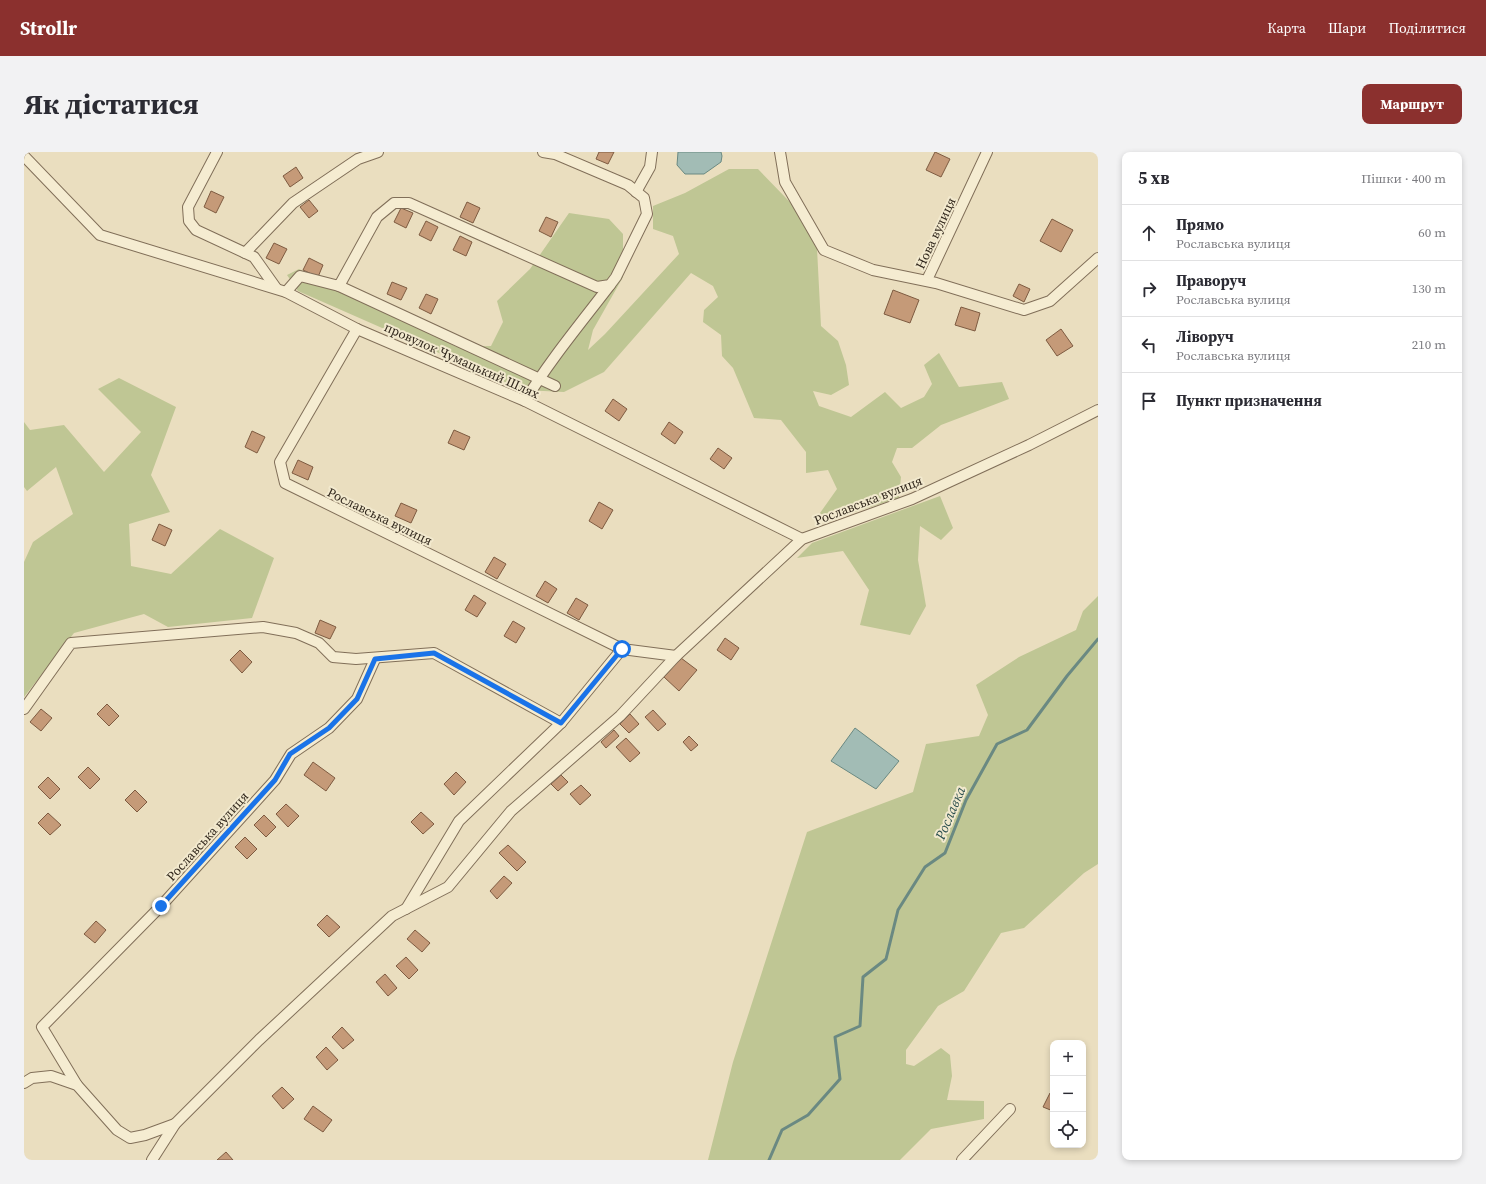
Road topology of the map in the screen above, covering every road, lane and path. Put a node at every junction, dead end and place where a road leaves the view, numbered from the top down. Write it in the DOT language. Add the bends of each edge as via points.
graph roads {
  1 [pos="217,152"];
  2 [pos="378,152"];
  3 [pos="543,152"];
  4 [pos="652,152"];
  5 [pos="780,152"];
  6 [pos="987,152"];
  7 [pos="24,156"];
  8 [pos="636,192"];
  9 [pos="245,253"];
  10 [pos="1098,258"];
  11 [pos="927,280"];
  12 [pos="610,285"];
  13 [pos="339,286"];
  14 [pos="276,288"];
  15 [pos="286,292"];
  16 [pos="357,329"];
  17 [pos="539,379"];
  18 [pos="555,386"];
  19 [pos="525,401"];
  20 [pos="1098,410"];
  21 [pos="802,539"];
  22 [pos="622,649"];
  23 [pos="676,656"];
  24 [pos="375,659"];
  25 [pos="24,709"];
  26 [pos="561,723"];
  27 [pos="406,909"];
  28 [pos="24,1083"];
  29 [pos="77,1085"];
  30 [pos="1010,1109"];
  31 [pos="175,1124"];
  32 [pos="152,1160"];
  33 [pos="962,1160"];
  1 -- 9 [label="street" via="188,207 189,221 196,230"];
  2 -- 9 [label="street" via="358,159 293,203"];
  3 -- 8 [label="street" via="555,154 606,175 628,185"];
  4 -- 8 [label="street" via="650,167"];
  5 -- 11 [label="street, Нова вулиця" via="785,182 824,250 873,270"];
  6 -- 11 [label="street, Нова вулиця"];
  7 -- 14 [label="street, провулок Чумацький Шлях" via="100,235"];
  8 -- 12 [label="street" via="644,198 647,214"];
  9 -- 14 [label="street" via="254,257"];
  10 -- 11 [label="street" via="1050,301 1024,310"];
  12 -- 13 [label="street" via="597,287 409,203 394,203 377,217"];
  12 -- 17 [label="street"];
  13 -- 15 [label="street" via="300,276"];
  13 -- 17 [label="street"];
  14 -- 15 [label="street, провулок Чумацький Шлях"];
  15 -- 16 [label="street, провулок Чумацький Шлях"];
  16 -- 19 [label="street, провулок Чумацький Шлях"];
  16 -- 22 [label="street, Рославська вулиця" via="280,462 285,483"];
  17 -- 18 [label="street"];
  17 -- 19 [label="street"];
  19 -- 21 [label="street, провулок Чумацький Шлях"];
  20 -- 21 [label="street, Рославська вулиця" via="912,499"];
  21 -- 23 [label="street, Рославська вулиця"];
  22 -- 23 [label="street, Рославська вулиця"];
  22 -- 26 [label="street, Рославська вулиця"];
  23 -- 27 [label="street, Рославська вулиця" via="620,716 511,811 448,887"];
  24 -- 25 [label="street" via="333,657 318,643 296,633 263,628 71,643"];
  24 -- 26 [label="street" via="434,653"];
  24 -- 29 [label="street, Рославська вулиця" via="357,699 329,728 290,754 275,780 167,900 42,1027"];
  26 -- 27 [label="street, Рославська вулиця" via="459,821"];
  27 -- 31 [label="street, Рославська вулиця" via="392,916 265,1034"];
  28 -- 29 [label="street, Рославська вулиця" via="32,1078 51,1076"];
  29 -- 31 [label="street, Рославська вулиця" via="117,1130 130,1138"];
  30 -- 33 [label="street"];
  31 -- 32 [label="street, Рославська вулиця"];
}
